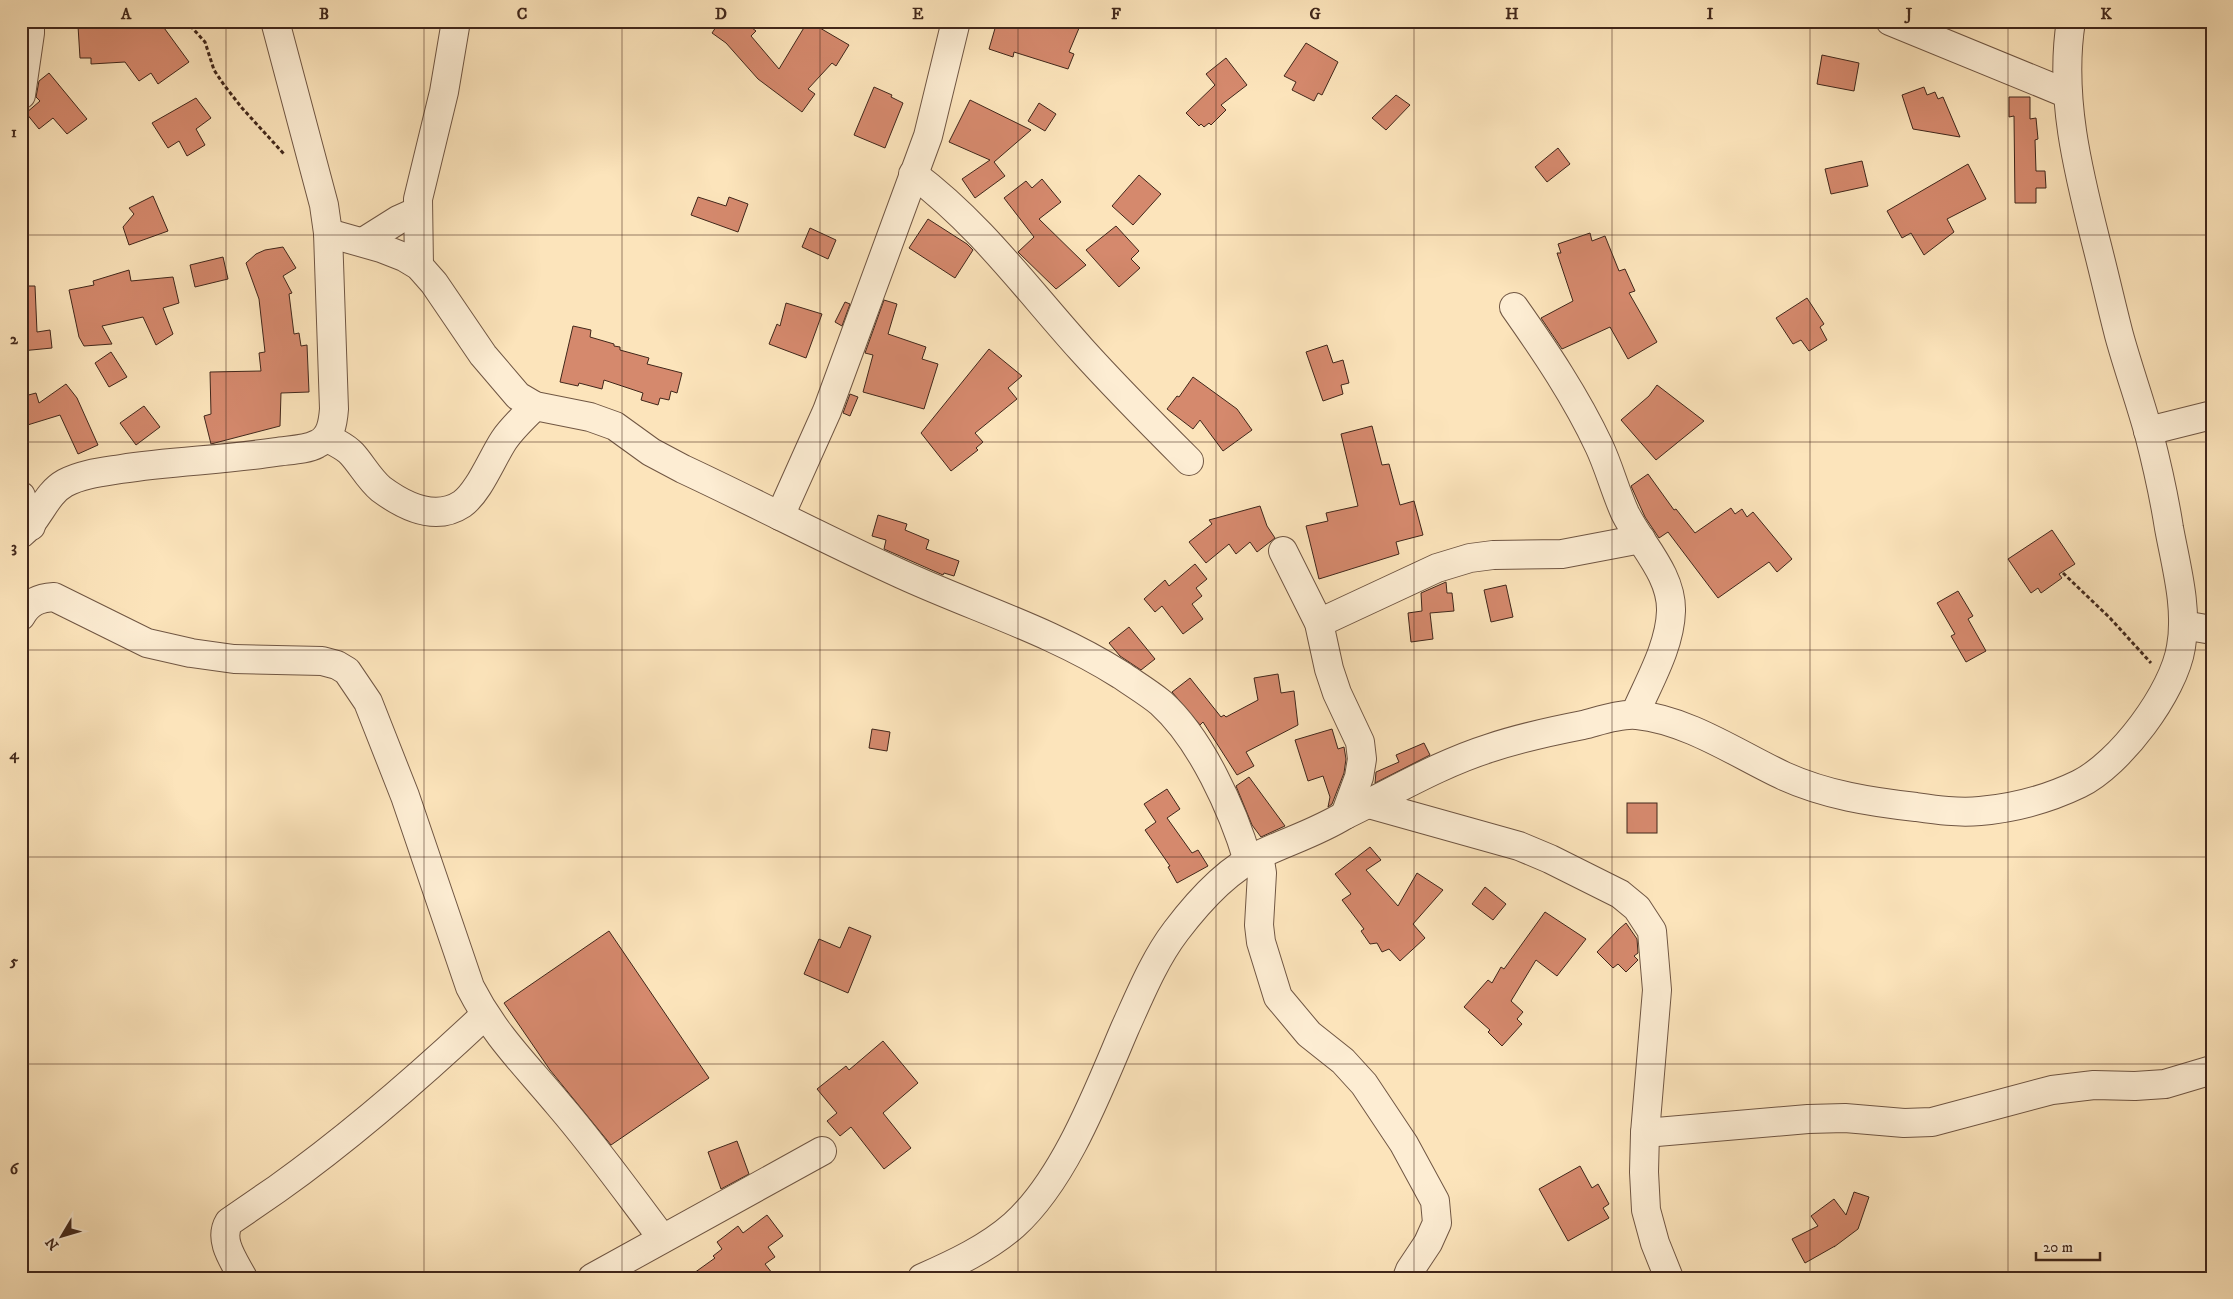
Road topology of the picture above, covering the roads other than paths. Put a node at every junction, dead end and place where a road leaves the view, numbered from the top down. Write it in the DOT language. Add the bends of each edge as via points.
graph roads {
  1 [pos="30,21"];
  2 [pos="275,21"];
  3 [pos="456,21"];
  4 [pos="956,21"];
  5 [pos="1890,21"];
  6 [pos="2071,21"];
  7 [pos="2068,94"];
  8 [pos="21,95"];
  9 [pos="913,174"];
  10 [pos="418,211"];
  11 [pos="328,233"];
  12 [pos="363,242"];
  13 [pos="419,266"];
  14 [pos="1514,307"];
  15 [pos="535,406"];
  16 [pos="2212,415"];
  17 [pos="2148,431"];
  18 [pos="327,437"];
  19 [pos="1189,461"];
  20 [pos="21,496"];
  21 [pos="780,516"];
  22 [pos="26,530"];
  23 [pos="1641,539"];
  24 [pos="1283,551"];
  25 [pos="21,616"];
  26 [pos="1319,623"];
  27 [pos="2183,625"];
  28 [pos="2212,630"];
  29 [pos="1635,714"];
  30 [pos="1357,809"];
  31 [pos="1253,858"];
  32 [pos="485,1015"];
  33 [pos="2212,1070"];
  34 [pos="1645,1133"];
  35 [pos="822,1151"];
  36 [pos="662,1238"];
  37 [pos="244,1278"];
  38 [pos="592,1278"];
  39 [pos="922,1278"];
  40 [pos="1407,1278"];
  41 [pos="1669,1278"];
  1 -- 8 [label="street"];
  2 -- 11 [label="street" via="320,183"];
  3 -- 10 [label="street"];
  4 -- 9 [label="street" via="928,136"];
  5 -- 7 [label="street"];
  6 -- 7 [label="street"];
  7 -- 17 [label="street" via="2080,175 2119,336"];
  9 -- 19 [label="street" via="990,245 1088,356"];
  9 -- 21 [label="street" via="827,411"];
  10 -- 12 [label="street"];
  10 -- 13 [label="street"];
  11 -- 12 [label="street"];
  11 -- 18 [label="street" via="334,409"];
  12 -- 13 [label="street"];
  13 -- 15 [label="street" via="500,377 518,396"];
  14 -- 23 [label="street" via="1594,436 1625,513"];
  15 -- 18 [label="street" via="505,439 477,486 462,504 444,511 428,512 393,497 372,480 352,454"];
  15 -- 21 [label="street" via="590,417 615,426 651,452"];
  16 -- 17 [label="street"];
  17 -- 27 [label="street" via="2170,530"];
  18 -- 22 [label="street" via="317,445 88,475 65,484 49,496"];
  20 -- 22 [label="street"];
  21 -- 31 [label="street" via="902,575 1068,644 1147,693 1187,732"];
  23 -- 26 [label="street" via="1562,554 1470,558 1438,568"];
  23 -- 29 [label="street" via="1661,572 1671,610 1660,654"];
  24 -- 26 [label="street"];
  25 -- 32 [label="street" via="31,603 40,598 54,597 147,643 234,659 337,664 347,671 368,702 405,796 470,987"];
  26 -- 30 [label="street" via="1329,670 1360,742 1362,759"];
  27 -- 28 [label="street"];
  27 -- 29 [label="street" via="2181,650 2169,685 2122,750 2100,771 2081,783 2030,803 1976,811 1946,811 1855,799 1786,777 1698,733"];
  29 -- 30 [label="street" via="1490,748"];
  30 -- 31 [label="street" via="1329,825"];
  30 -- 34 [label="street" via="1518,846 1620,894 1637,908 1652,931 1656,990"];
  31 -- 39 [label="street" via="1234,870 1207,896 1176,932 1158,960 1092,1105 1052,1182 1014,1225 985,1245"];
  31 -- 40 [label="street" via="1262,873 1262,942 1278,997 1309,1034 1364,1084 1404,1144 1435,1201 1437,1223"];
  32 -- 36 [label="street" via="508,1048 590,1142"];
  32 -- 37 [label="street" via="428,1068 333,1146 229,1222 225,1239"];
  33 -- 34 [label="street" via="2165,1084 2094,1085 2052,1090 1932,1122 1808,1119"];
  34 -- 41 [label="street" via="1646,1210"];
  35 -- 36 [label="street"];
  36 -- 38 [label="street"];
}
